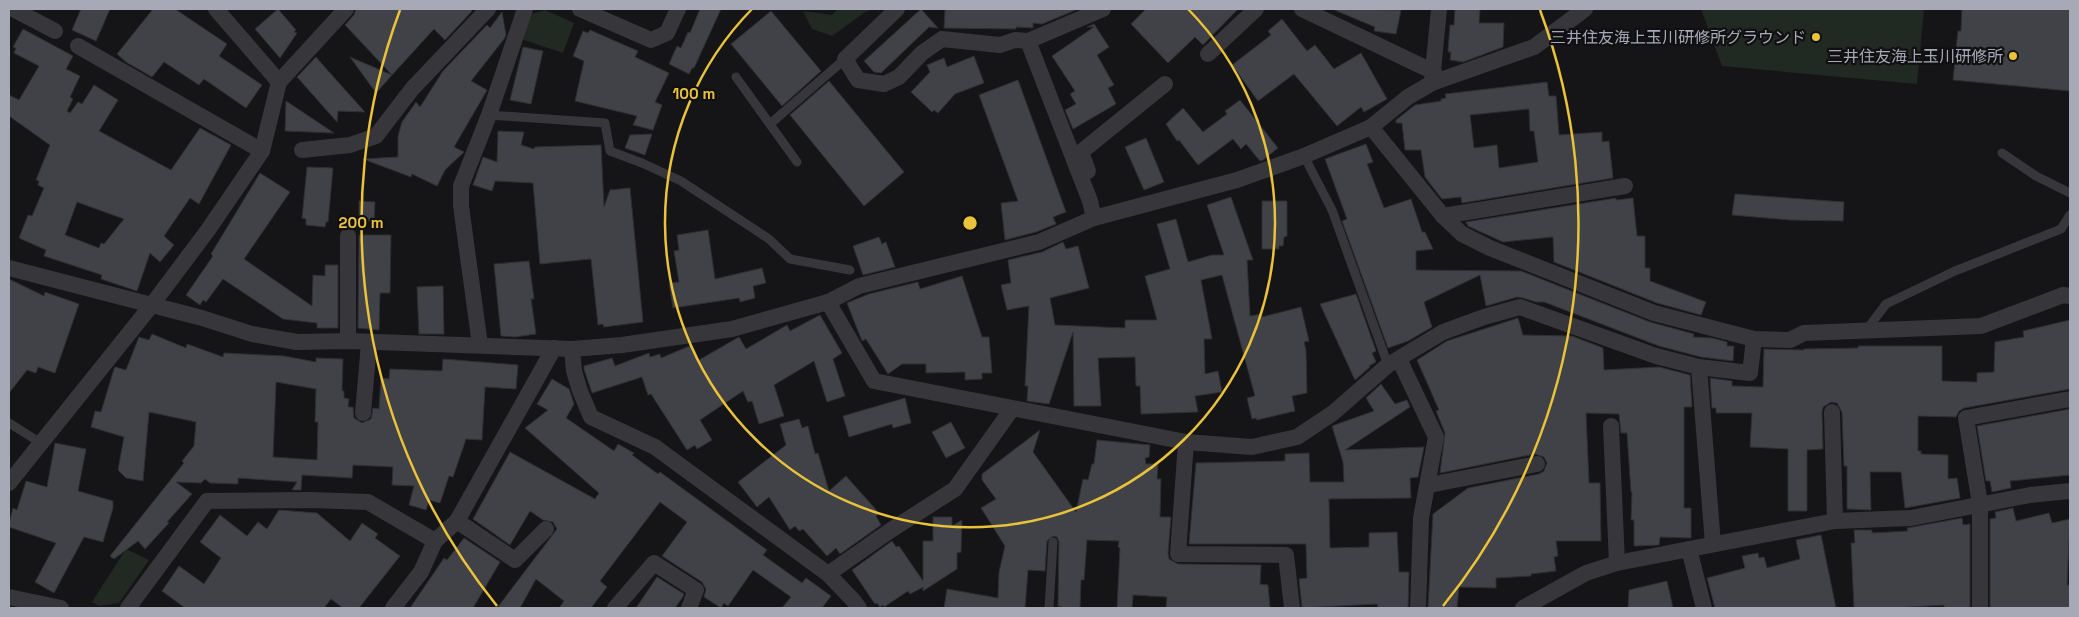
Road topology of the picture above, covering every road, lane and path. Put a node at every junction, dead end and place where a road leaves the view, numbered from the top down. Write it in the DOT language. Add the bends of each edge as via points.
graph roads {
  1 [pos="13,9"];
  2 [pos="216,9"];
  3 [pos="346,9"];
  4 [pos="488,9"];
  5 [pos="525,9"];
  6 [pos="580,9"];
  7 [pos="678,9"];
  8 [pos="897,9"];
  9 [pos="1103,9"];
  10 [pos="1256,9"];
  11 [pos="1302,9"];
  12 [pos="1439,9"];
  13 [pos="1585,9"];
  14 [pos="55,31"];
  15 [pos="1028,41"];
  16 [pos="78,46"];
  17 [pos="1208,54"];
  18 [pos="846,59"];
  19 [pos="736,77"];
  20 [pos="1433,78"];
  21 [pos="279,82"];
  22 [pos="1165,84"];
  23 [pos="489,116"];
  24 [pos="770,124"];
  25 [pos="1371,127"];
  26 [pos="302,150"];
  27 [pos="262,151"];
  28 [pos="2002,153"];
  29 [pos="1304,156"];
  30 [pos="797,162"];
  31 [pos="1625,186"];
  32 [pos="2070,193"];
  33 [pos="2070,215"];
  34 [pos="1442,216"];
  35 [pos="1099,217"];
  36 [pos="348,236"];
  37 [pos="9,268"];
  38 [pos="850,270"];
  39 [pos="2070,296"];
  40 [pos="828,302"];
  41 [pos="152,306"];
  42 [pos="1864,332"];
  43 [pos="1754,338"];
  44 [pos="348,341"];
  45 [pos="369,343"];
  46 [pos="480,345"];
  47 [pos="554,348"];
  48 [pos="572,349"];
  49 [pos="1393,362"];
  50 [pos="1699,367"];
  51 [pos="2070,399"];
  52 [pos="1012,408"];
  53 [pos="1832,412"];
  54 [pos="363,413"];
  55 [pos="9,423"];
  56 [pos="1611,426"];
  57 [pos="1186,442"];
  58 [pos="41,444"];
  59 [pos="1537,464"];
  60 [pos="9,484"];
  61 [pos="1429,485"];
  62 [pos="2070,491"];
  63 [pos="1980,504"];
  64 [pos="456,521"];
  65 [pos="1835,521"];
  66 [pos="546,529"];
  67 [pos="434,541"];
  68 [pos="1053,542"];
  69 [pos="1713,544"];
  70 [pos="1689,548"];
  71 [pos="1617,563"];
  72 [pos="828,574"];
  73 [pos="9,597"];
  74 [pos="39,606"];
  75 [pos="61,608"];
  76 [pos="128,608"];
  77 [pos="393,608"];
  78 [pos="615,608"];
  79 [pos="689,608"];
  80 [pos="859,608"];
  81 [pos="1049,608"];
  82 [pos="1292,608"];
  83 [pos="1418,608"];
  84 [pos="1523,608"];
  85 [pos="1704,608"];
  86 [pos="1980,608"];
  1 -- 14 [label="street"];
  2 -- 21 [label="street"];
  3 -- 21 [label="street"];
  4 -- 26 [label="street" via="412,89 376,136 350,145"];
  5 -- 23 [label="street"];
  6 -- 7 [label="street" via="651,40 667,33"];
  8 -- 18 [label="street"];
  9 -- 15 [label="street"];
  10 -- 17 [label="street"];
  11 -- 20 [label="street"];
  12 -- 20 [label="street"];
  13 -- 20 [label="street" via="1534,47"];
  15 -- 18 [label="street" via="1015,40 1000,45 942,39 922,53 899,77 884,84 858,80"];
  15 -- 35 [label="street"];
  16 -- 27 [label="street"];
  18 -- 24 [label="lane"];
  19 -- 24 [label="lane"];
  20 -- 25 [label="street"];
  21 -- 27 [label="street"];
  22 -- 35 [label="street" via="1081,152"];
  23 -- 38 [label="lane" via="606,123 610,152 680,181 769,239 790,259"];
  23 -- 46 [label="street" via="461,186"];
  24 -- 30 [label="lane"];
  25 -- 29 [label="street"];
  25 -- 34 [label="street"];
  27 -- 41 [label="street"];
  28 -- 32 [label="lane" via="2036,176"];
  29 -- 35 [label="street" via="1237,180"];
  29 -- 49 [label="lane" via="1332,210"];
  31 -- 34 [label="street"];
  33 -- 42 [label="lane" via="2061,229 1886,304"];
  34 -- 43 [label="street" via="1462,234 1490,248 1654,314"];
  35 -- 40 [label="street" via="1039,242 859,286"];
  36 -- 44 [label="street"];
  37 -- 41 [label="street"];
  39 -- 42 [label="street" via="2062,295 1981,326"];
  40 -- 48 [label="street" via="732,328 622,345"];
  40 -- 52 [label="street" via="874,381"];
  41 -- 44 [label="street" via="252,334 297,342"];
  41 -- 58 [label="street"];
  42 -- 43 [label="street" via="1804,333 1790,340"];
  43 -- 50 [label="street" via="1750,373"];
  44 -- 45 [label="street"];
  45 -- 46 [label="street"];
  45 -- 54 [label="street"];
  46 -- 47 [label="street"];
  47 -- 48 [label="street"];
  47 -- 64 [label="street"];
  48 -- 72 [label="street" via="578,385 592,417 655,448"];
  49 -- 50 [label="street" via="1443,332 1520,307 1612,342"];
  49 -- 57 [label="street" via="1333,413 1297,437 1252,447"];
  49 -- 61 [label="street" via="1436,437"];
  50 -- 69 [label="street"];
  51 -- 63 [label="street" via="1966,418"];
  52 -- 57 [label="street"];
  52 -- 72 [label="street" via="955,489"];
  53 -- 65 [label="street"];
  55 -- 58 [label="lane"];
  56 -- 71 [label="street"];
  57 -- 82 [label="street" via="1178,554 1286,555"];
  58 -- 60 [label="street"];
  59 -- 61 [label="street"];
  61 -- 83 [label="street" via="1422,518"];
  62 -- 63 [label="street"];
  63 -- 65 [label="street" via="1911,518"];
  63 -- 86 [label="street"];
  64 -- 66 [label="street" via="515,560"];
  64 -- 67 [label="street"];
  65 -- 69 [label="street"];
  67 -- 76 [label="street" via="368,502 207,501"];
  67 -- 77 [label="street" via="421,572"];
  68 -- 81 [label="lane"];
  69 -- 70 [label="street"];
  70 -- 71 [label="street"];
  70 -- 85 [label="street"];
  71 -- 84 [label="street" via="1586,573"];
  72 -- 80 [label="street"];
  73 -- 74 [label="street"];
  74 -- 75 [label="street"];
  78 -- 79 [label="street" via="654,563 696,590"];
}
